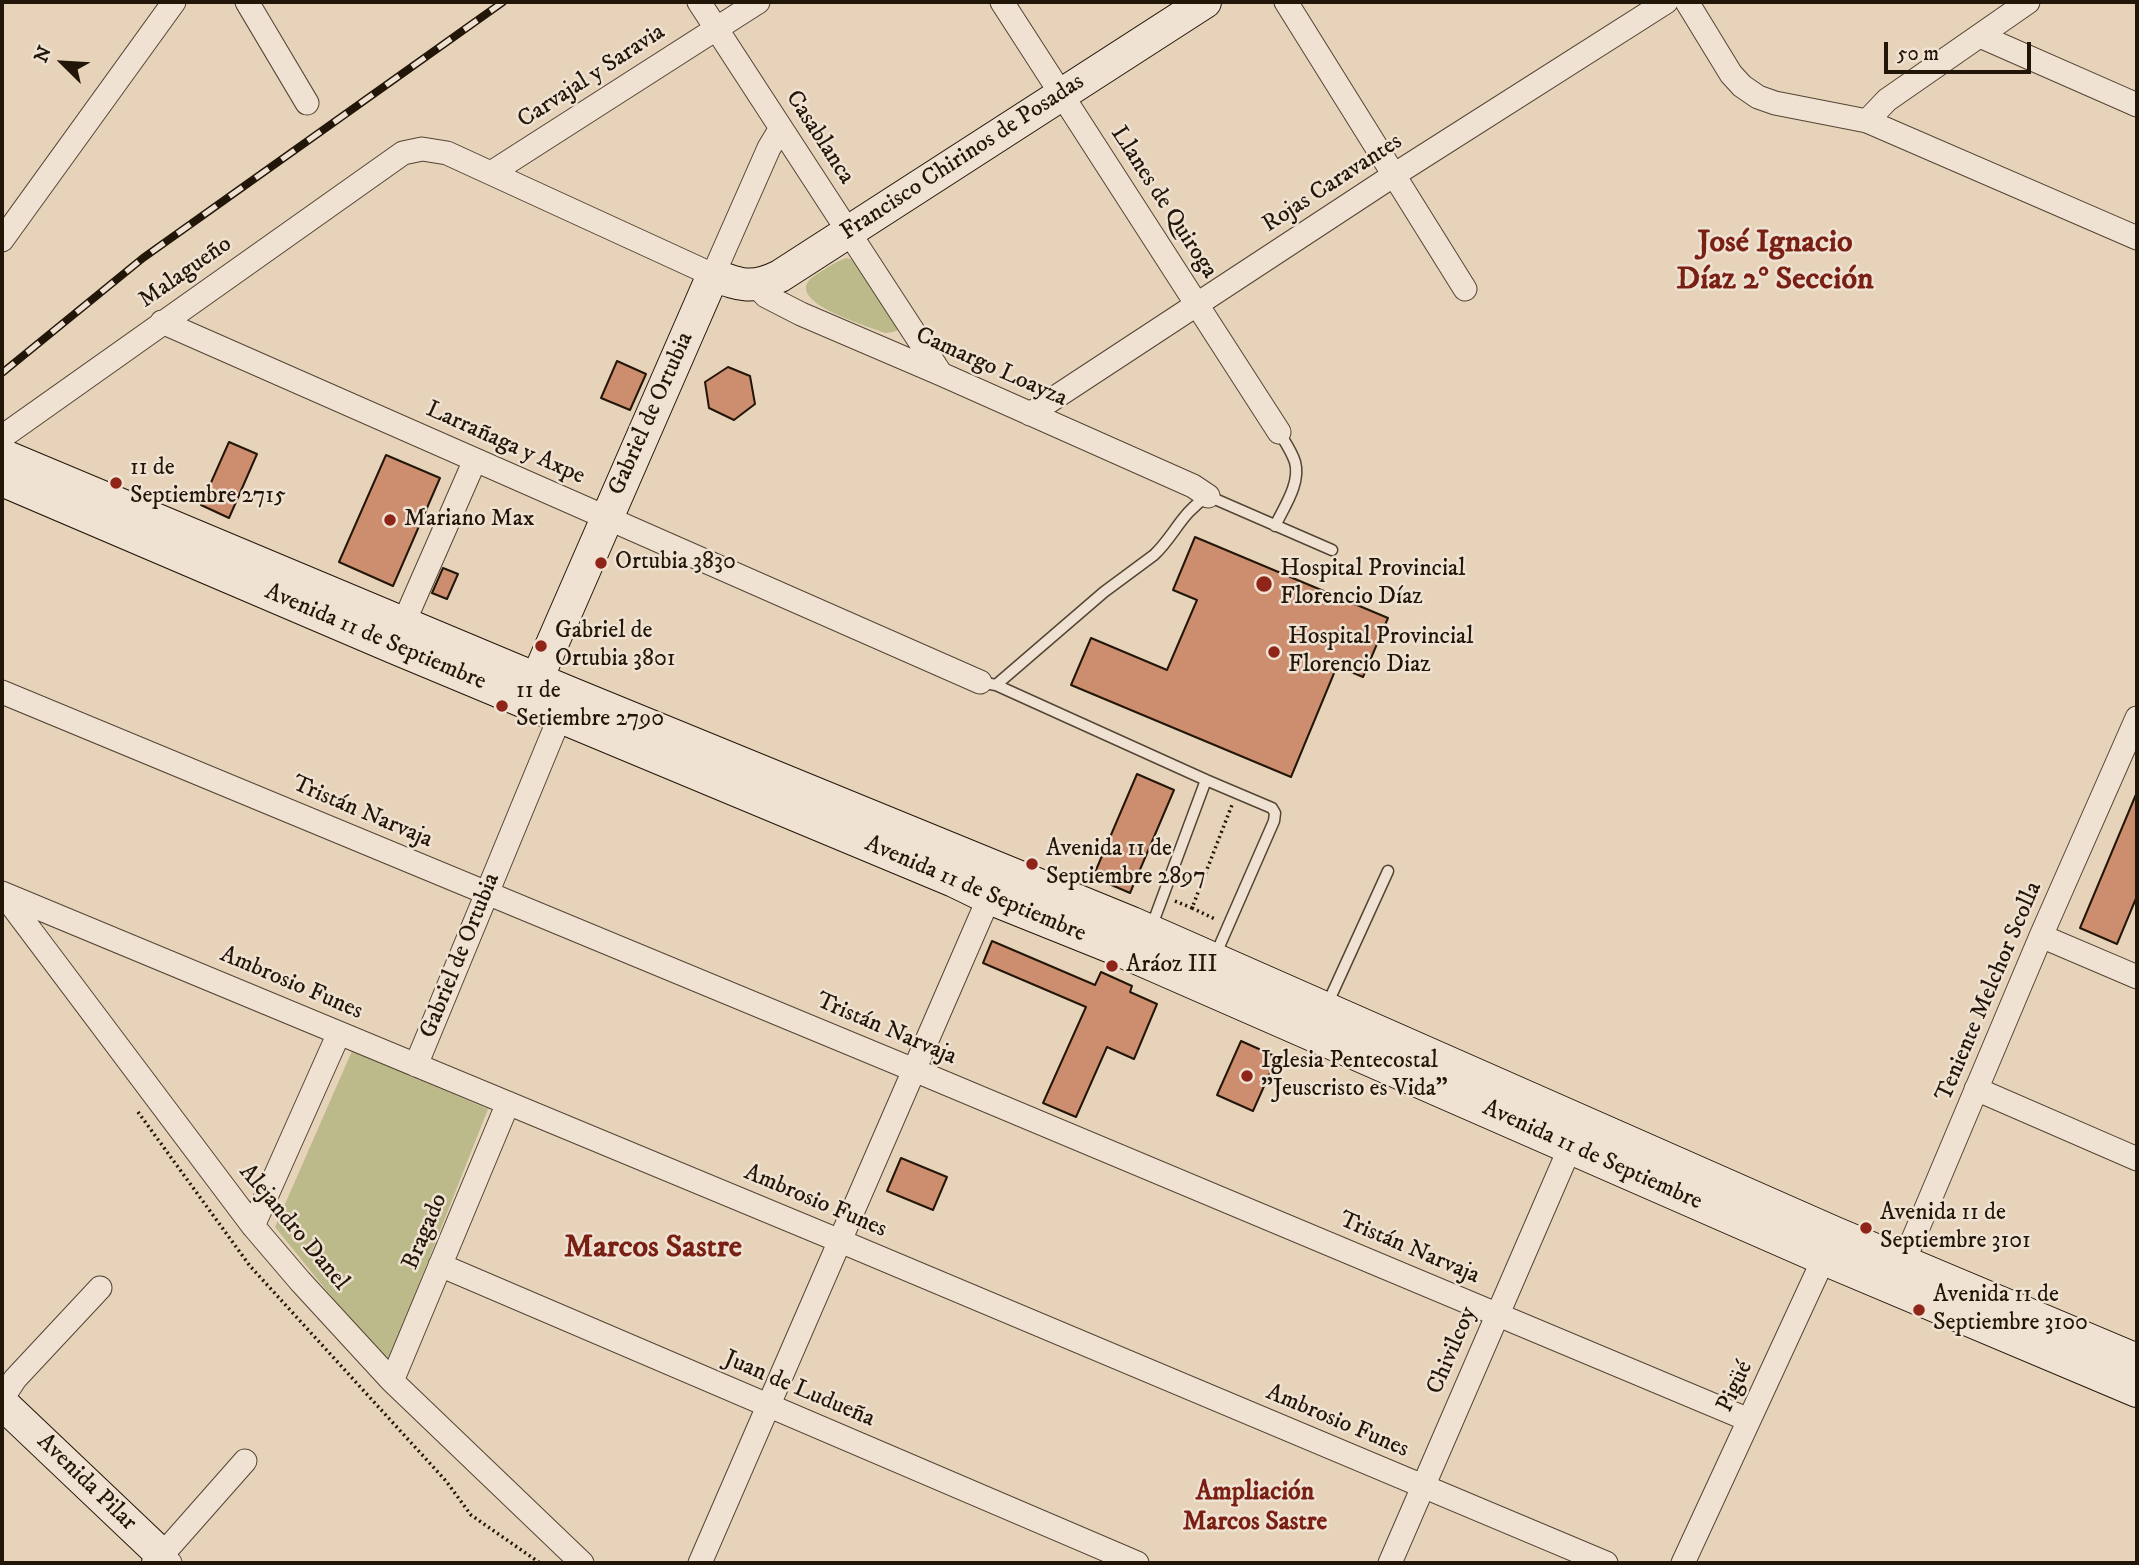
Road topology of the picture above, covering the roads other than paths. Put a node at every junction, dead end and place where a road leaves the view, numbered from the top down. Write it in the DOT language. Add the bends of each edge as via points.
graph roads {
  1 [pos="174,2"];
  2 [pos="699,2"];
  3 [pos="758,2"];
  4 [pos="1002,2"];
  5 [pos="1205,2"];
  6 [pos="1286,2"];
  7 [pos="1666,2"];
  8 [pos="1687,2"];
  9 [pos="2028,2"];
  10 [pos="251,3"];
  11 [pos="716,28"];
  12 [pos="1980,36"];
  13 [pos="1062,94"];
  14 [pos="307,103"];
  15 [pos="2137,105"];
  16 [pos="1867,121"];
  17 [pos="781,128"];
  18 [pos="491,173"];
  19 [pos="1394,175"];
  20 [pos="848,231"];
  21 [pos="2137,238"];
  22 [pos="2,240"];
  23 [pos="713,275"];
  24 [pos="755,285"];
  25 [pos="1465,289"];
  26 [pos="1197,304"];
  27 [pos="162,322"];
  28 [pos="941,373"];
  29 [pos="1030,414"];
  30 [pos="1279,432"];
  31 [pos="2,438"];
  32 [pos="2,455"];
  33 [pos="475,460"];
  34 [pos="2,480"];
  35 [pos="1208,496"];
  36 [pos="607,517"];
  37 [pos="1275,526"];
  38 [pos="1332,550"];
  39 [pos="404,622"];
  40 [pos="988,683"];
  41 [pos="532,690"];
  42 [pos="2,692"];
  43 [pos="565,704"];
  44 [pos="2137,718"];
  45 [pos="2132,743"];
  46 [pos="1206,780"];
  47 [pos="1001,869"];
  48 [pos="1388,871"];
  49 [pos="2,893"];
  50 [pos="487,893"];
  51 [pos="989,898"];
  52 [pos="2041,936"];
  53 [pos="1144,945"];
  54 [pos="1208,973"];
  55 [pos="2137,976"];
  56 [pos="1320,1022"];
  57 [pos="339,1032"];
  58 [pos="416,1065"];
  59 [pos="914,1070"];
  60 [pos="1976,1089"];
  61 [pos="508,1103"];
  62 [pos="1576,1134"];
  63 [pos="2137,1159"];
  64 [pos="253,1226"];
  65 [pos="840,1241"];
  66 [pos="1830,1246"];
  67 [pos="440,1265"];
  68 [pos="1898,1275"];
  69 [pos="100,1288"];
  70 [pos="1498,1315"];
  71 [pos="2137,1360"];
  72 [pos="392,1381"];
  73 [pos="2137,1391"];
  74 [pos="2,1401"];
  75 [pos="768,1405"];
  76 [pos="1749,1420"];
  77 [pos="246,1461"];
  78 [pos="1424,1487"];
  79 [pos="163,1561"];
  80 [pos="582,1563"];
  81 [pos="700,1563"];
  82 [pos="1137,1563"];
  83 [pos="1390,1563"];
  84 [pos="1606,1563"];
  85 [pos="1684,1563"];
  1 -- 22 [label="street"];
  2 -- 11 [label="street, Casablanca"];
  3 -- 11 [label="street, Carvajal y Saravia"];
  4 -- 13 [label="street, Llanes de Quiroga"];
  5 -- 13 [label="main road, Francisco Chirinos de Posadas"];
  6 -- 19 [label="street"];
  7 -- 19 [label="street, Rojas Caravantes"];
  8 -- 16 [label="street" via="1731,74 1758,97"];
  9 -- 12 [label="street"];
  10 -- 14 [label="street"];
  11 -- 17 [label="street, Casablanca"];
  11 -- 18 [label="street, Carvajal y Saravia"];
  12 -- 15 [label="street"];
  12 -- 16 [label="street" via="1887,100"];
  13 -- 20 [label="main road, Francisco Chirinos de Posadas"];
  13 -- 26 [label="street, Llanes de Quiroga"];
  16 -- 21 [label="street"];
  17 -- 20 [label="street, Casablanca"];
  17 -- 23 [label="street, Gabriel de Ortubia"];
  18 -- 23 [label="street"];
  18 -- 27 [label="street, Malagueño" via="437,151 402,153"];
  19 -- 25 [label="street"];
  19 -- 26 [label="street, Rojas Caravantes"];
  20 -- 24 [label="main road, Francisco Chirinos de Posadas" via="780,276"];
  20 -- 28 [label="street, Casablanca"];
  23 -- 24 [label="main road"];
  23 -- 36 [label="main road, Gabriel de Ortubia"];
  24 -- 28 [label="street, Camargo Loayza" via="801,314"];
  26 -- 29 [label="street, Rojas Caravantes"];
  26 -- 30 [label="street, Llanes de Quiroga"];
  27 -- 31 [label="street, Malagueño"];
  27 -- 33 [label="street, Larrañaga y Axpe"];
  28 -- 29 [label="street, Camargo Loayza"];
  29 -- 35 [label="street, Camargo Loayza"];
  30 -- 37 [label="lane" via="1297,468"];
  32 -- 39 [label="main road, Avenida 11 de Septiembre"];
  33 -- 36 [label="street, Larrañaga y Axpe"];
  33 -- 39 [label="street"];
  34 -- 41 [label="main road, Avenida 11 de Septiembre" via="393,647"];
  35 -- 37 [label="lane"];
  35 -- 40 [label="lane" via="1184,516 1154,555"];
  36 -- 40 [label="street, Larrañaga y Axpe"];
  36 -- 41 [label="main road, Gabriel de Ortubia"];
  37 -- 38 [label="lane"];
  39 -- 41 [label="main road, Avenida 11 de Septiembre"];
  40 -- 46 [label="lane"];
  41 -- 43 [label="main road, Avenida 11 de Septiembre"];
  42 -- 50 [label="street, Tristán Narvaja"];
  43 -- 47 [label="main road, Avenida 11 de Septiembre"];
  43 -- 50 [label="street, Gabriel de Ortubia"];
  43 -- 51 [label="main road, Avenida 11 de Septiembre"];
  44 -- 45 [label="street, Teniente Melchor Scolla"];
  45 -- 52 [label="street, Teniente Melchor Scolla"];
  46 -- 53 [label="lane"];
  46 -- 54 [label="lane" via="1275,813"];
  47 -- 51 [label="street"];
  47 -- 53 [label="main road, Avenida 11 de Septiembre"];
  48 -- 56 [label="lane"];
  49 -- 57 [label="street, Ambrosio Funes"];
  49 -- 64 [label="street, Alejandro Danel"];
  50 -- 58 [label="street, Gabriel de Ortubia"];
  50 -- 59 [label="street, Tristán Narvaja"];
  51 -- 53 [label="main road, Avenida 11 de Septiembre"];
  51 -- 59 [label="street"];
  52 -- 55 [label="street"];
  52 -- 60 [label="street, Teniente Melchor Scolla"];
  53 -- 54 [label="main road, Avenida 11 de Septiembre"];
  54 -- 56 [label="main road, Avenida 11 de Septiembre"];
  56 -- 62 [label="main road, Avenida 11 de Septiembre"];
  57 -- 58 [label="street, Ambrosio Funes"];
  57 -- 64 [label="street"];
  58 -- 61 [label="street, Ambrosio Funes"];
  59 -- 65 [label="street"];
  59 -- 70 [label="street, Tristán Narvaja"];
  60 -- 63 [label="street"];
  60 -- 68 [label="street, Teniente Melchor Scolla"];
  61 -- 65 [label="street, Ambrosio Funes"];
  61 -- 67 [label="street, Bragado"];
  62 -- 66 [label="main road, Avenida 11 de Septiembre"];
  62 -- 70 [label="street, Chivilcoy"];
  64 -- 72 [label="street, Alejandro Danel"];
  65 -- 75 [label="street"];
  65 -- 78 [label="street, Ambrosio Funes"];
  66 -- 68 [label="main road, Avenida 11 de Septiembre"];
  66 -- 76 [label="street, Pigüé"];
  67 -- 72 [label="street, Bragado"];
  67 -- 75 [label="street, Juan de Ludueña"];
  68 -- 71 [label="main road, Avenida 11 de Septiembre"];
  68 -- 73 [label="main road, Avenida 11 de Septiembre"];
  69 -- 74 [label="street" via="15,1379"];
  70 -- 76 [label="street, Tristán Narvaja"];
  70 -- 78 [label="street, Chivilcoy"];
  72 -- 80 [label="street, Alejandro Danel"];
  74 -- 79 [label="main road, Avenida Pilar"];
  75 -- 81 [label="street"];
  75 -- 82 [label="street, Juan de Ludueña"];
  76 -- 85 [label="street, Pigüé"];
  77 -- 79 [label="street"];
  78 -- 83 [label="street, Chivilcoy"];
  78 -- 84 [label="street, Ambrosio Funes"];
}
